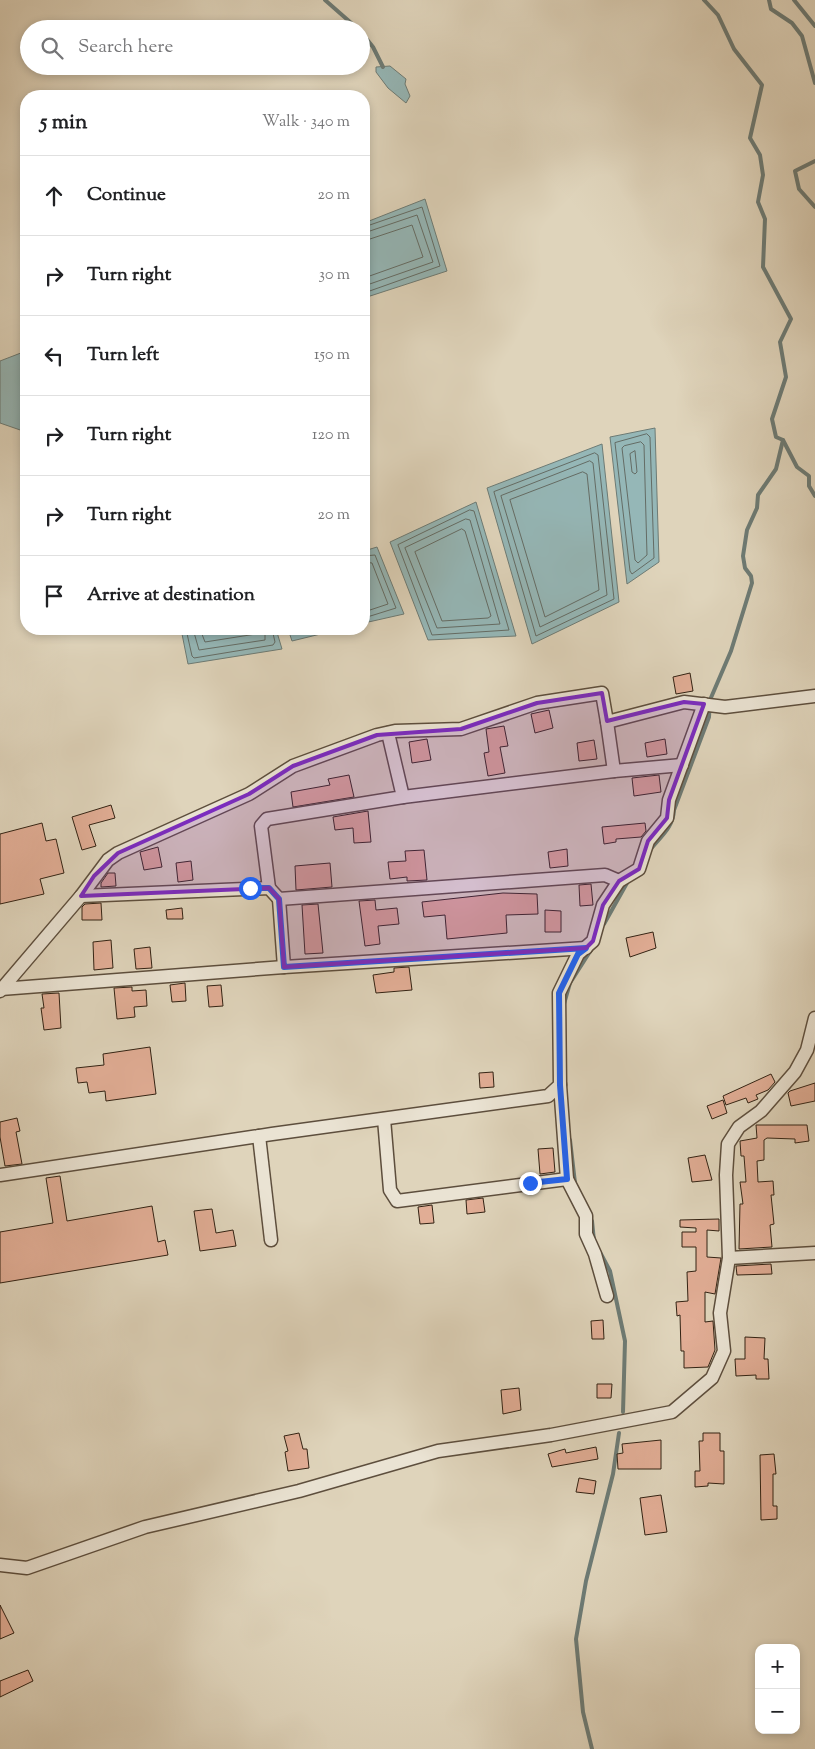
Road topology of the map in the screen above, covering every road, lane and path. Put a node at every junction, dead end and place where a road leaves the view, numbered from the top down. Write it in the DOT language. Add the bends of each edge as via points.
graph roads {
  1 [pos="815,696"];
  2 [pos="704,704"];
  3 [pos="607,722"];
  4 [pos="388,733"];
  5 [pos="682,765"];
  6 [pos="614,771"];
  7 [pos="403,797"];
  8 [pos="619,881"];
  9 [pos="269,888"];
  10 [pos="81,896"];
  11 [pos="279,899"];
  12 [pos="586,948"];
  13 [pos="284,967"];
  14 [pos="1,990"];
  15 [pos="815,1018"];
  16 [pos="560,1085"];
  17 [pos="384,1119"];
  18 [pos="259,1136"];
  19 [pos="0,1175"];
  20 [pos="567,1179"];
  21 [pos="270,1240"];
  22 [pos="815,1254"];
  23 [pos="729,1258"];
  24 [pos="607,1296"];
  25 [pos="0,1565"];
  1 -- 2 [label="street" via="725,707"];
  2 -- 3 [label="street" via="684,702"];
  2 -- 5 [label="street"];
  3 -- 4 [label="street" via="602,693 537,703 461,729"];
  3 -- 6 [label="street"];
  4 -- 7 [label="street"];
  4 -- 10 [label="street" via="292,766 248,794 118,853 94,876"];
  5 -- 6 [label="street"];
  5 -- 8 [label="street" via="669,800 667,818 648,841 639,869"];
  6 -- 7 [label="street"];
  7 -- 9 [label="street" via="267,819 262,826"];
  8 -- 11 [label="street" via="604,875"];
  8 -- 12 [label="street" via="603,905 593,941"];
  9 -- 10 [label="street"];
  9 -- 11 [label="street"];
  10 -- 14 [label="street"];
  11 -- 13 [label="street"];
  12 -- 13 [label="street"];
  12 -- 16 [label="street" via="578,954 559,993"];
  13 -- 14 [label="street"];
  15 -- 23 [label="street" via="807,1050 795,1072 761,1111 739,1127 728,1144"];
  16 -- 17 [label="street" via="548,1096"];
  16 -- 20 [label="street"];
  17 -- 18 [label="street"];
  17 -- 20 [label="street" via="390,1190 397,1200"];
  18 -- 19 [label="street"];
  18 -- 21 [label="street"];
  20 -- 24 [label="street" via="586,1216 586,1234"];
  22 -- 23 [label="street"];
  23 -- 25 [label="street" via="720,1313 724,1351 712,1378 672,1412 551,1435 438,1451 299,1491 145,1527 27,1568"];
}
